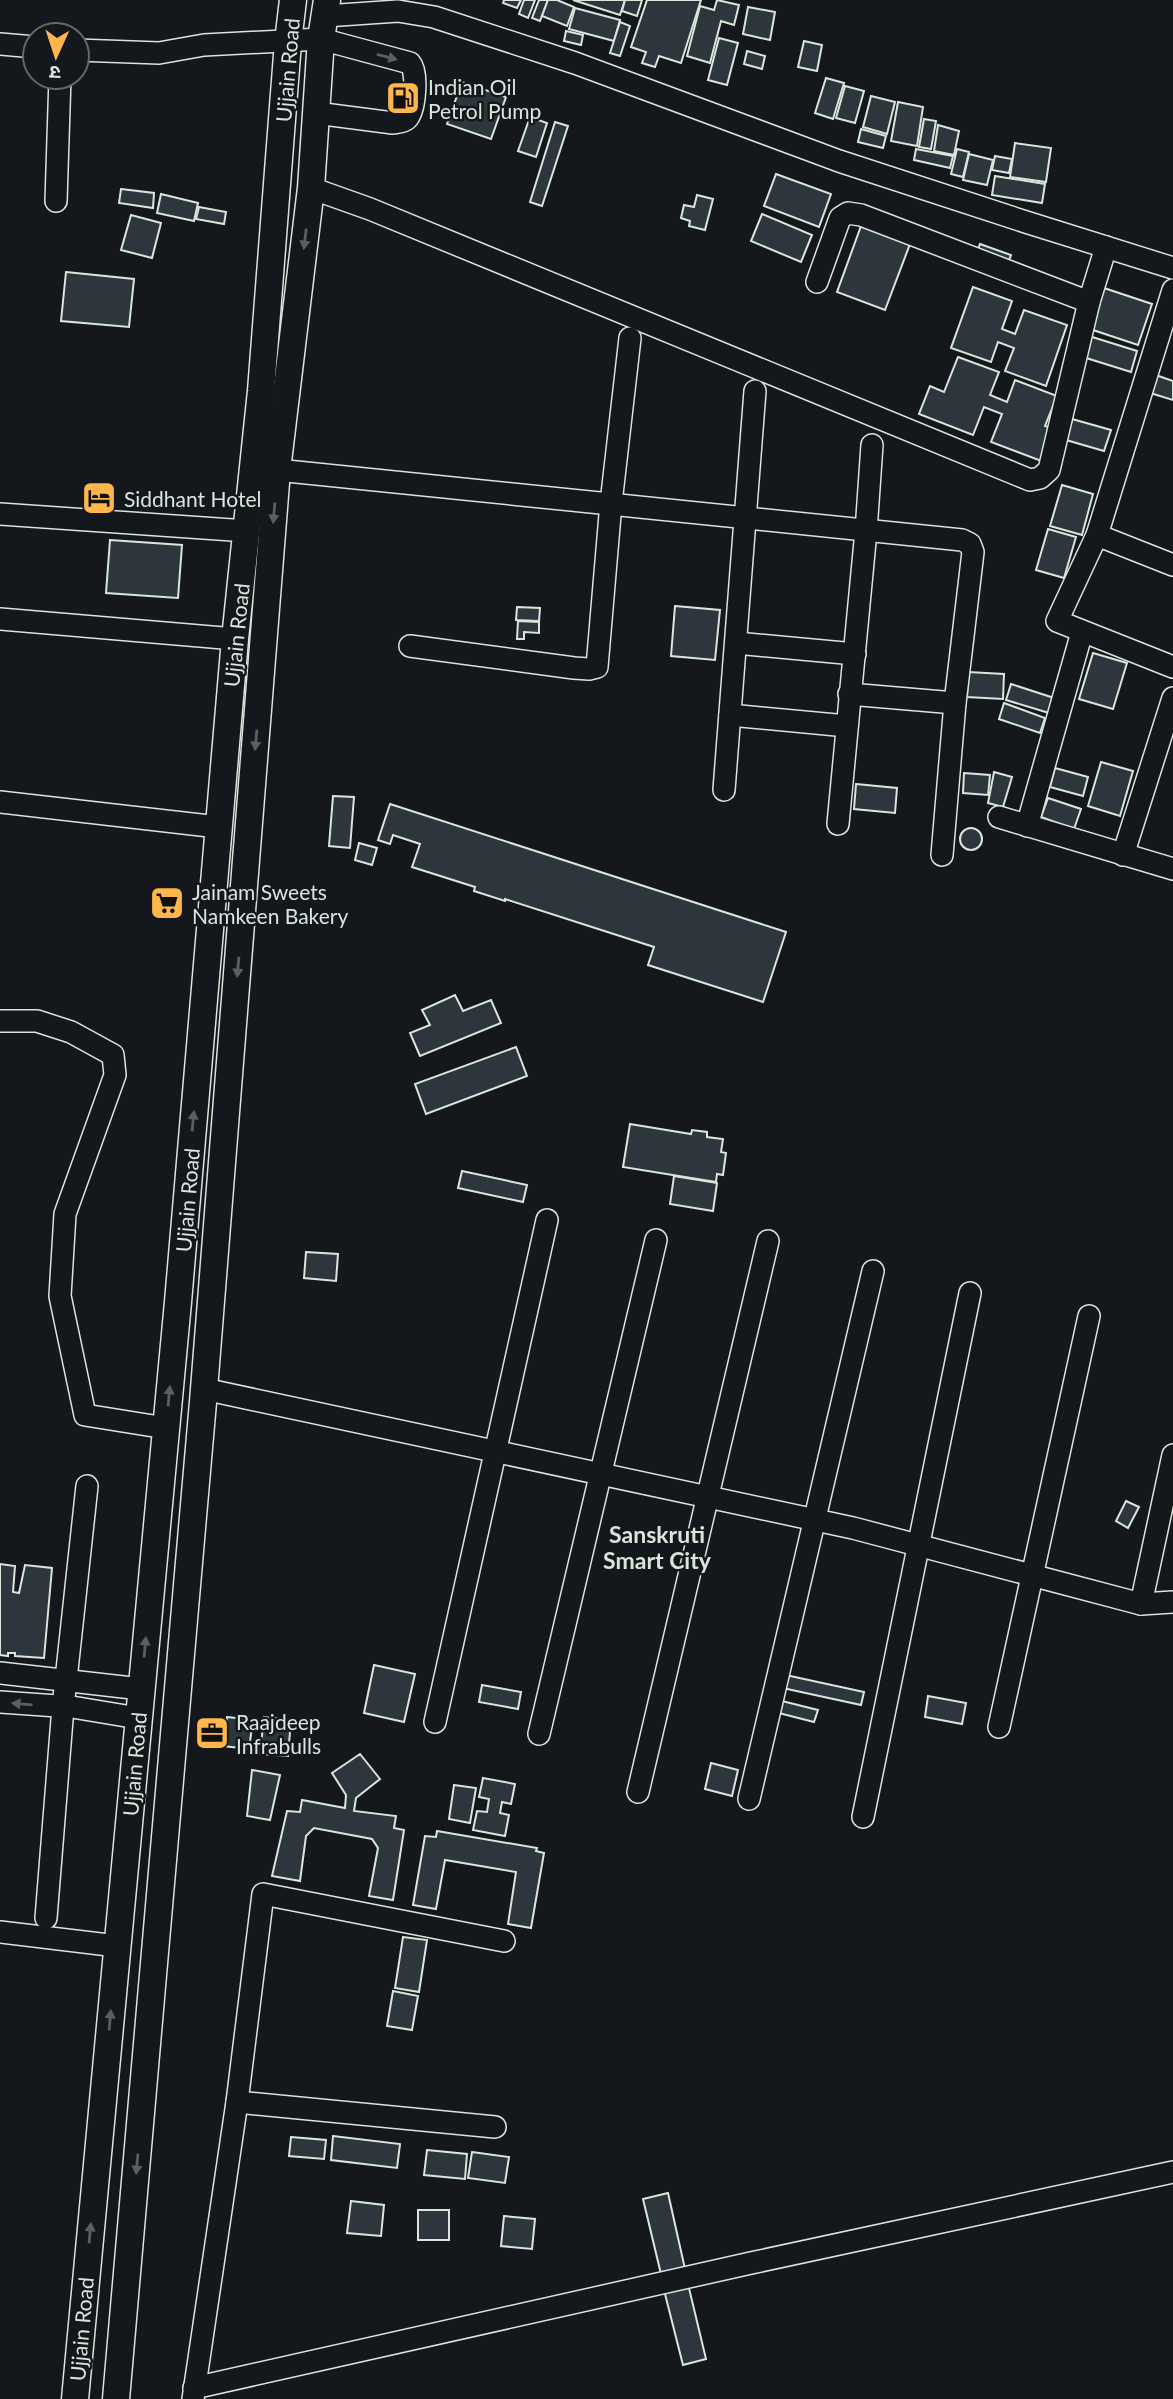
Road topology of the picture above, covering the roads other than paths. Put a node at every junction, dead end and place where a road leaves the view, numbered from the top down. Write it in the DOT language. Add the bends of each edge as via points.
graph roads {
  1 [pos="354,7"];
  2 [pos="289,15"];
  3 [pos="325,18"];
  4 [pos="0,44"];
  5 [pos="21,46"];
  6 [pos="91,51"];
  7 [pos="60,91"];
  8 [pos="316,113"];
  9 [pos="311,188"];
  10 [pos="56,201"];
  11 [pos="1106,247"];
  12 [pos="1173,268"];
  13 [pos="817,282"];
  14 [pos="1173,290"];
  15 [pos="1089,302"];
  16 [pos="630,338"];
  17 [pos="755,391"];
  18 [pos="872,445"];
  19 [pos="278,470"];
  20 [pos="611,503"];
  21 [pos="0,514"];
  22 [pos="745,519"];
  23 [pos="247,531"];
  24 [pos="866,531"];
  25 [pos="1097,535"];
  26 [pos="1173,565"];
  27 [pos="0,619"];
  28 [pos="1083,632"];
  29 [pos="235,639"];
  30 [pos="736,643"];
  31 [pos="410,646"];
  32 [pos="855,654"];
  33 [pos="1173,667"];
  34 [pos="849,694"];
  35 [pos="1173,698"];
  36 [pos="956,703"];
  37 [pos="730,715"];
  38 [pos="847,726"];
  39 [pos="724,790"];
  40 [pos="0,802"];
  41 [pos="999,817"];
  42 [pos="838,824"];
  43 [pos="1027,826"];
  44 [pos="218,827"];
  45 [pos="942,855"];
  46 [pos="1123,855"];
  47 [pos="1173,869"];
  48 [pos="0,1021"];
  49 [pos="547,1220"];
  50 [pos="656,1240"];
  51 [pos="768,1241"];
  52 [pos="873,1271"];
  53 [pos="970,1293"];
  54 [pos="1089,1316"];
  55 [pos="204,1389"];
  56 [pos="166,1427"];
  57 [pos="496,1452"];
  58 [pos="1173,1455"];
  59 [pos="601,1474"];
  60 [pos="87,1486"];
  61 [pos="708,1497"];
  62 [pos="815,1520"];
  63 [pos="918,1545"];
  64 [pos="1032,1575"];
  65 [pos="1173,1602"];
  66 [pos="1142,1604"];
  67 [pos="0,1673"];
  68 [pos="65,1679"];
  69 [pos="141,1689"];
  70 [pos="0,1702"];
  71 [pos="63,1707"];
  72 [pos="138,1718"];
  73 [pos="435,1722"];
  74 [pos="999,1727"];
  75 [pos="538,1734"];
  76 [pos="638,1792"];
  77 [pos="749,1799"];
  78 [pos="863,1817"];
  79 [pos="121,1904"];
  80 [pos="160,1910"];
  81 [pos="46,1918"];
  82 [pos="0,1932"];
  83 [pos="504,1941"];
  84 [pos="117,1946"];
  85 [pos="237,2102"];
  86 [pos="495,2127"];
  87 [pos="1173,2172"];
  88 [pos="193,2394"];
  89 [pos="75,2399"];
  90 [pos="116,2399"];
  1 -- 3 [label="street"];
  1 -- 11 [label="street" via="434,17 473,29 839,160"];
  2 -- 3 [label="street"];
  2 -- 6 [label="street" via="204,45 159,53"];
  2 -- 23 [label="main road, Ujjain Road"];
  3 -- 8 [label="main road, Ujjain Road"];
  3 -- 8 [label="street, one-way" via="411,63 416,78 409,116 403,122"];
  4 -- 5 [label="street"];
  7 -- 10 [label="street"];
  8 -- 9 [label="main road, Ujjain Road"];
  9 -- 15 [label="street" via="1030,480 1049,470"];
  9 -- 19 [label="main road, Ujjain Road, one-way"];
  11 -- 12 [label="street"];
  11 -- 15 [label="street"];
  13 -- 15 [label="street" via="840,218 848,213"];
  14 -- 25 [label="street"];
  16 -- 20 [label="street"];
  17 -- 22 [label="street"];
  18 -- 24 [label="street"];
  19 -- 20 [label="street"];
  19 -- 55 [label="main road, Ujjain Road, one-way"];
  20 -- 22 [label="street"];
  20 -- 31 [label="street" via="597,667 574,668"];
  21 -- 23 [label="street"];
  22 -- 24 [label="street"];
  22 -- 30 [label="street"];
  23 -- 29 [label="main road, Ujjain Road"];
  24 -- 32 [label="street"];
  24 -- 36 [label="street" via="970,544 973,552"];
  25 -- 26 [label="street"];
  25 -- 28 [label="street" via="1057,621"];
  27 -- 29 [label="street"];
  28 -- 33 [label="street"];
  28 -- 43 [label="street"];
  29 -- 44 [label="main road, Ujjain Road"];
  30 -- 32 [label="street"];
  30 -- 37 [label="street"];
  32 -- 34 [label="street"];
  34 -- 36 [label="street"];
  34 -- 38 [label="street"];
  35 -- 46 [label="street"];
  36 -- 45 [label="street"];
  37 -- 38 [label="street"];
  37 -- 39 [label="street"];
  38 -- 42 [label="street"];
  40 -- 44 [label="street"];
  41 -- 43 [label="street"];
  43 -- 46 [label="street"];
  56 -- 44 [label="main road, Ujjain Road, one-way"];
  46 -- 47 [label="street"];
  48 -- 56 [label="street" via="37,1021 71,1032 113,1055 115,1075 65,1214 61,1296 85,1415"];
  49 -- 57 [label="street"];
  50 -- 59 [label="street"];
  51 -- 61 [label="street"];
  52 -- 62 [label="street"];
  53 -- 63 [label="street"];
  54 -- 64 [label="street"];
  55 -- 57 [label="street"];
  55 -- 80 [label="main road, Ujjain Road"];
  69 -- 56 [label="main road, Ujjain Road, one-way"];
  57 -- 59 [label="street"];
  57 -- 73 [label="street"];
  58 -- 66 [label="street"];
  59 -- 61 [label="street"];
  59 -- 75 [label="street"];
  60 -- 68 [label="street"];
  61 -- 62 [label="street"];
  61 -- 76 [label="street"];
  62 -- 63 [label="street"];
  62 -- 77 [label="street"];
  63 -- 64 [label="street"];
  63 -- 78 [label="street"];
  64 -- 66 [label="street"];
  64 -- 74 [label="street"];
  65 -- 66 [label="street"];
  67 -- 68 [label="street"];
  68 -- 69 [label="street"];
  68 -- 71 [label="street"];
  69 -- 72 [label="main road, Ujjain Road"];
  71 -- 70 [label="street, one-way"];
  71 -- 72 [label="street"];
  71 -- 81 [label="street"];
  72 -- 79 [label="main road, Ujjain Road"];
  79 -- 80 [label="main road"];
  79 -- 84 [label="main road, Ujjain Road"];
  80 -- 90 [label="main road, Ujjain Road, one-way"];
  82 -- 84 [label="street"];
  83 -- 85 [label="street" via="263,1894"];
  89 -- 84 [label="main road, Ujjain Road, one-way"];
  85 -- 86 [label="street"];
  85 -- 88 [label="street"];
  87 -- 88 [label="street" via="751,2263"];
}
